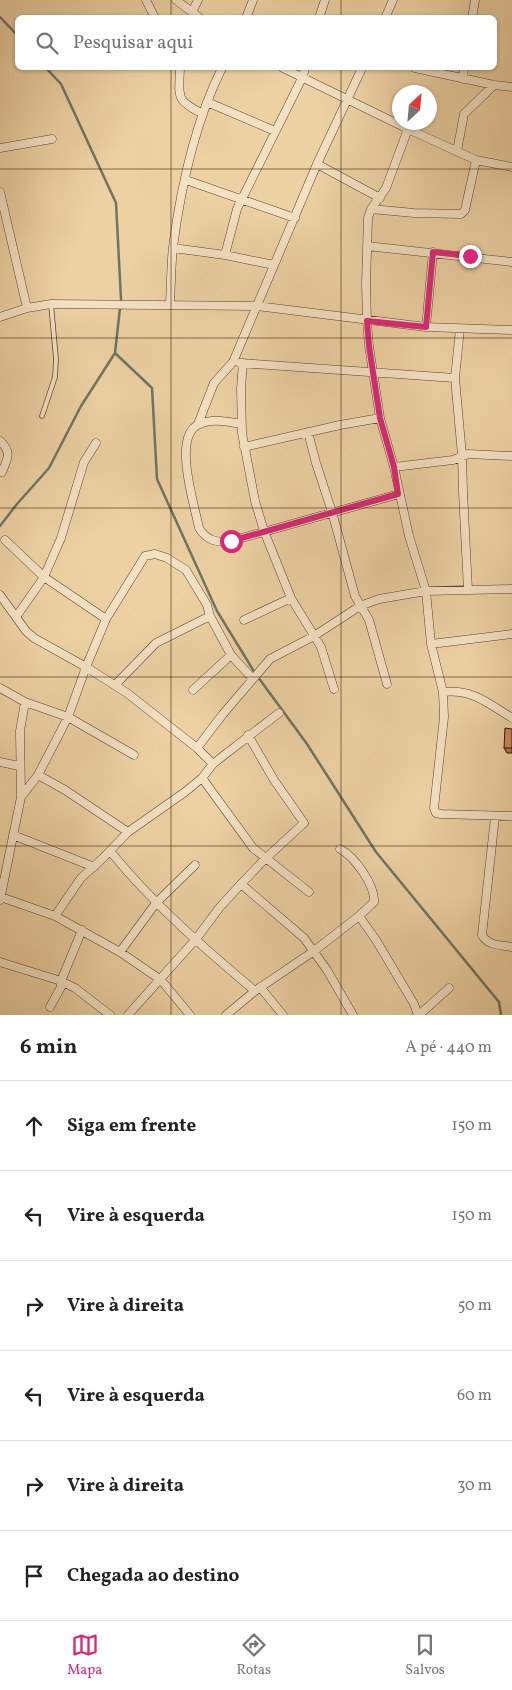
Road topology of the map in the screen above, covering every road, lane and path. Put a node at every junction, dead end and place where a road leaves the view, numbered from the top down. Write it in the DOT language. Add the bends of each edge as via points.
graph roads {
  1 [pos="146,0"];
  2 [pos="176,0"];
  3 [pos="198,0"];
  4 [pos="253,0"];
  5 [pos="325,0"];
  6 [pos="393,0"];
  7 [pos="476,0"];
  8 [pos="192,12"];
  9 [pos="154,15"];
  10 [pos="196,15"];
  11 [pos="247,15"];
  12 [pos="321,15"];
  13 [pos="386,15"];
  14 [pos="473,15"];
  15 [pos="180,70"];
  16 [pos="221,70"];
  17 [pos="288,70"];
  18 [pos="304,70"];
  19 [pos="361,70"];
  20 [pos="424,70"];
  21 [pos="464,70"];
  22 [pos="303,76"];
  23 [pos="463,79"];
  24 [pos="494,85"];
  25 [pos="512,87"];
  26 [pos="348,98"];
  27 [pos="207,102"];
  28 [pos="203,114"];
  29 [pos="392,121"];
  30 [pos="408,130"];
  31 [pos="410,130"];
  32 [pos="274,131"];
  33 [pos="52,139"];
  34 [pos="0,148"];
  35 [pos="457,151"];
  36 [pos="476,160"];
  37 [pos="317,164"];
  38 [pos="512,167"];
  39 [pos="186,180"];
  40 [pos="0,192"];
  41 [pos="380,198"];
  42 [pos="242,199"];
  43 [pos="371,209"];
  44 [pos="295,218"];
  45 [pos="367,246"];
  46 [pos="173,248"];
  47 [pos="433,252"];
  48 [pos="225,255"];
  49 [pos="512,262"];
  50 [pos="274,265"];
  51 [pos="51,304"];
  52 [pos="170,304"];
  53 [pos="257,306"];
  54 [pos="27,308"];
  55 [pos="0,318"];
  56 [pos="367,321"];
  57 [pos="426,327"];
  58 [pos="460,329"];
  59 [pos="512,330"];
  60 [pos="233,362"];
  61 [pos="244,363"];
  62 [pos="373,372"];
  63 [pos="455,378"];
  64 [pos="42,416"];
  65 [pos="380,418"];
  66 [pos="198,424"];
  67 [pos="242,424"];
  68 [pos="308,432"];
  69 [pos="0,441"];
  70 [pos="96,442"];
  71 [pos="244,447"];
  72 [pos="462,455"];
  73 [pos="512,456"];
  74 [pos="394,467"];
  75 [pos="2,472"];
  76 [pos="398,494"];
  77 [pos="332,512"];
  78 [pos="264,530"];
  79 [pos="5,540"];
  80 [pos="44,577"];
  81 [pos="512,589"];
  82 [pos="468,590"];
  83 [pos="426,591"];
  84 [pos="0,597"];
  85 [pos="291,598"];
  86 [pos="360,606"];
  87 [pos="210,616"];
  88 [pos="16,617"];
  89 [pos="106,619"];
  90 [pos="244,620"];
  91 [pos="512,634"];
  92 [pos="314,636"];
  93 [pos="431,644"];
  94 [pos="230,655"];
  95 [pos="86,668"];
  96 [pos="253,677"];
  97 [pos="386,684"];
  98 [pos="115,685"];
  99 [pos="0,688"];
  100 [pos="193,690"];
  101 [pos="334,690"];
  102 [pos="443,692"];
  103 [pos="25,702"];
  104 [pos="279,713"];
  105 [pos="68,717"];
  106 [pos="512,718"];
  107 [pos="248,735"];
  108 [pos="197,748"];
  109 [pos="134,755"];
  110 [pos="0,762"];
  111 [pos="213,764"];
  112 [pos="19,766"];
  113 [pos="38,775"];
  114 [pos="202,778"];
  115 [pos="21,797"];
  116 [pos="512,816"];
  117 [pos="495,817"];
  118 [pos="128,832"];
  119 [pos="12,835"];
  120 [pos="340,849"];
  121 [pos="110,852"];
  122 [pos="265,859"];
  123 [pos="194,865"];
  124 [pos="94,867"];
  125 [pos="241,884"];
  126 [pos="310,892"];
  127 [pos="0,898"];
  128 [pos="156,903"];
  129 [pos="55,916"];
  130 [pos="359,916"];
  131 [pos="82,930"];
  132 [pos="196,939"];
  133 [pos="512,947"];
  134 [pos="314,951"];
  135 [pos="120,952"];
  136 [pos="0,962"];
  137 [pos="160,980"];
  138 [pos="61,981"];
  139 [pos="448,988"];
  140 [pos="258,989"];
  141 [pos="50,1007"];
  142 [pos="110,1015"];
  143 [pos="128,1015"];
  144 [pos="190,1015"];
  145 [pos="226,1015"];
  146 [pos="283,1015"];
  147 [pos="353,1015"];
  148 [pos="419,1015"];
  1 -- 9 [label="street"];
  2 -- 8 [label="street"];
  3 -- 8 [label="street"];
  4 -- 11 [label="street"];
  5 -- 12 [label="street"];
  6 -- 13 [label="street"];
  7 -- 14 [label="street"];
  8 -- 10 [label="street"];
  15 -- 28 [label="street" via="182,101"];
  16 -- 27 [label="street"];
  17 -- 22 [label="street"];
  18 -- 22 [label="street"];
  19 -- 26 [label="street"];
  20 -- 23 [label="street"];
  21 -- 23 [label="street"];
  22 -- 26 [label="street"];
  22 -- 32 [label="street"];
  23 -- 24 [label="street"];
  24 -- 25 [label="street"];
  24 -- 35 [label="street" via="464,114"];
  26 -- 29 [label="street"];
  26 -- 37 [label="street"];
  27 -- 28 [label="street"];
  27 -- 32 [label="street"];
  28 -- 39 [label="street"];
  30 -- 41 [label="street"];
  31 -- 35 [label="street"];
  32 -- 42 [label="street"];
  33 -- 34 [label="street"];
  35 -- 36 [label="street"];
  36 -- 38 [label="street"];
  36 -- 43 [label="street" via="465,210 461,214 414,214"];
  37 -- 41 [label="street"];
  37 -- 44 [label="street"];
  39 -- 42 [label="street"];
  39 -- 46 [label="street"];
  40 -- 54 [label="street"];
  41 -- 43 [label="street"];
  42 -- 44 [label="street"];
  42 -- 48 [label="street"];
  43 -- 45 [label="street"];
  44 -- 50 [label="street"];
  45 -- 47 [label="street"];
  45 -- 56 [label="street"];
  46 -- 48 [label="street"];
  46 -- 52 [label="street"];
  47 -- 49 [label="street"];
  47 -- 57 [label="street"];
  48 -- 50 [label="street"];
  50 -- 53 [label="street"];
  51 -- 52 [label="street"];
  51 -- 54 [label="street"];
  51 -- 64 [label="lane" via="55,377"];
  52 -- 53 [label="street"];
  53 -- 56 [label="street"];
  53 -- 60 [label="street"];
  54 -- 55 [label="street"];
  56 -- 57 [label="street"];
  56 -- 62 [label="street"];
  57 -- 58 [label="street"];
  58 -- 59 [label="street"];
  58 -- 63 [label="street"];
  60 -- 61 [label="street"];
  60 -- 66 [label="street" via="214,383"];
  61 -- 62 [label="street"];
  61 -- 67 [label="street"];
  62 -- 63 [label="street"];
  62 -- 65 [label="street"];
  63 -- 72 [label="street"];
  65 -- 68 [label="street"];
  65 -- 74 [label="street"];
  66 -- 67 [label="street" via="216,420"];
  66 -- 78 [label="street" via="186,440 185,458 199,528 209,539 221,542"];
  67 -- 71 [label="street"];
  68 -- 71 [label="street"];
  68 -- 77 [label="street"];
  69 -- 75 [label="street" via="8,451"];
  70 -- 80 [label="street" via="84,462 61,538"];
  71 -- 78 [label="street"];
  72 -- 73 [label="street"];
  72 -- 74 [label="street" via="453,460"];
  72 -- 82 [label="street"];
  74 -- 76 [label="street"];
  76 -- 77 [label="street"];
  76 -- 83 [label="street"];
  77 -- 78 [label="street"];
  77 -- 86 [label="street"];
  78 -- 85 [label="street"];
  79 -- 80 [label="street"];
  80 -- 88 [label="street"];
  80 -- 89 [label="street"];
  81 -- 82 [label="street"];
  82 -- 83 [label="street"];
  83 -- 86 [label="street" via="379,599"];
  83 -- 93 [label="street"];
  84 -- 88 [label="street"];
  85 -- 90 [label="street"];
  85 -- 92 [label="street"];
  86 -- 92 [label="street"];
  86 -- 97 [label="street" via="369,620"];
  87 -- 89 [label="street" via="186,570 155,554 145,556"];
  87 -- 94 [label="street"];
  87 -- 98 [label="street" via="156,642"];
  88 -- 95 [label="street" via="34,638"];
  89 -- 95 [label="street"];
  91 -- 93 [label="street"];
  92 -- 96 [label="street" via="272,658"];
  92 -- 101 [label="street" via="321,647"];
  93 -- 102 [label="street"];
  94 -- 96 [label="street"];
  94 -- 100 [label="street"];
  95 -- 98 [label="street"];
  95 -- 105 [label="street"];
  96 -- 108 [label="street"];
  98 -- 108 [label="street"];
  99 -- 103 [label="street"];
  102 -- 106 [label="street" via="469,693"];
  102 -- 117 [label="street" via="444,717 435,811"];
  103 -- 105 [label="street"];
  103 -- 112 [label="street"];
  104 -- 107 [label="street"];
  105 -- 109 [label="street"];
  105 -- 113 [label="street"];
  107 -- 111 [label="street"];
  107 -- 122 [label="street" via="304,823"];
  108 -- 111 [label="street"];
  110 -- 112 [label="street"];
  111 -- 114 [label="street"];
  112 -- 115 [label="street"];
  113 -- 115 [label="street"];
  113 -- 118 [label="street"];
  114 -- 118 [label="street"];
  114 -- 122 [label="street" via="238,829"];
  115 -- 119 [label="street"];
  116 -- 117 [label="street"];
  117 -- 133 [label="street" via="482,935 489,944"];
  118 -- 121 [label="street"];
  119 -- 124 [label="street"];
  119 -- 127 [label="street"];
  120 -- 130 [label="street" via="356,862 374,898 374,902"];
  121 -- 124 [label="street"];
  121 -- 128 [label="street"];
  122 -- 125 [label="street"];
  122 -- 126 [label="street"];
  123 -- 128 [label="street"];
  124 -- 129 [label="street" via="81,878"];
  125 -- 132 [label="street"];
  125 -- 134 [label="street" via="304,938"];
  127 -- 129 [label="street"];
  128 -- 132 [label="street"];
  128 -- 135 [label="street"];
  129 -- 131 [label="street"];
  130 -- 134 [label="street"];
  130 -- 148 [label="street"];
  131 -- 135 [label="street"];
  131 -- 138 [label="street"];
  132 -- 137 [label="street"];
  132 -- 140 [label="street"];
  134 -- 140 [label="street"];
  134 -- 147 [label="street"];
  135 -- 137 [label="street"];
  136 -- 138 [label="street"];
  137 -- 143 [label="street"];
  137 -- 144 [label="street"];
  138 -- 141 [label="street"];
  138 -- 142 [label="street"];
  139 -- 148 [label="street"];
  140 -- 145 [label="street"];
  140 -- 146 [label="street"];
}
